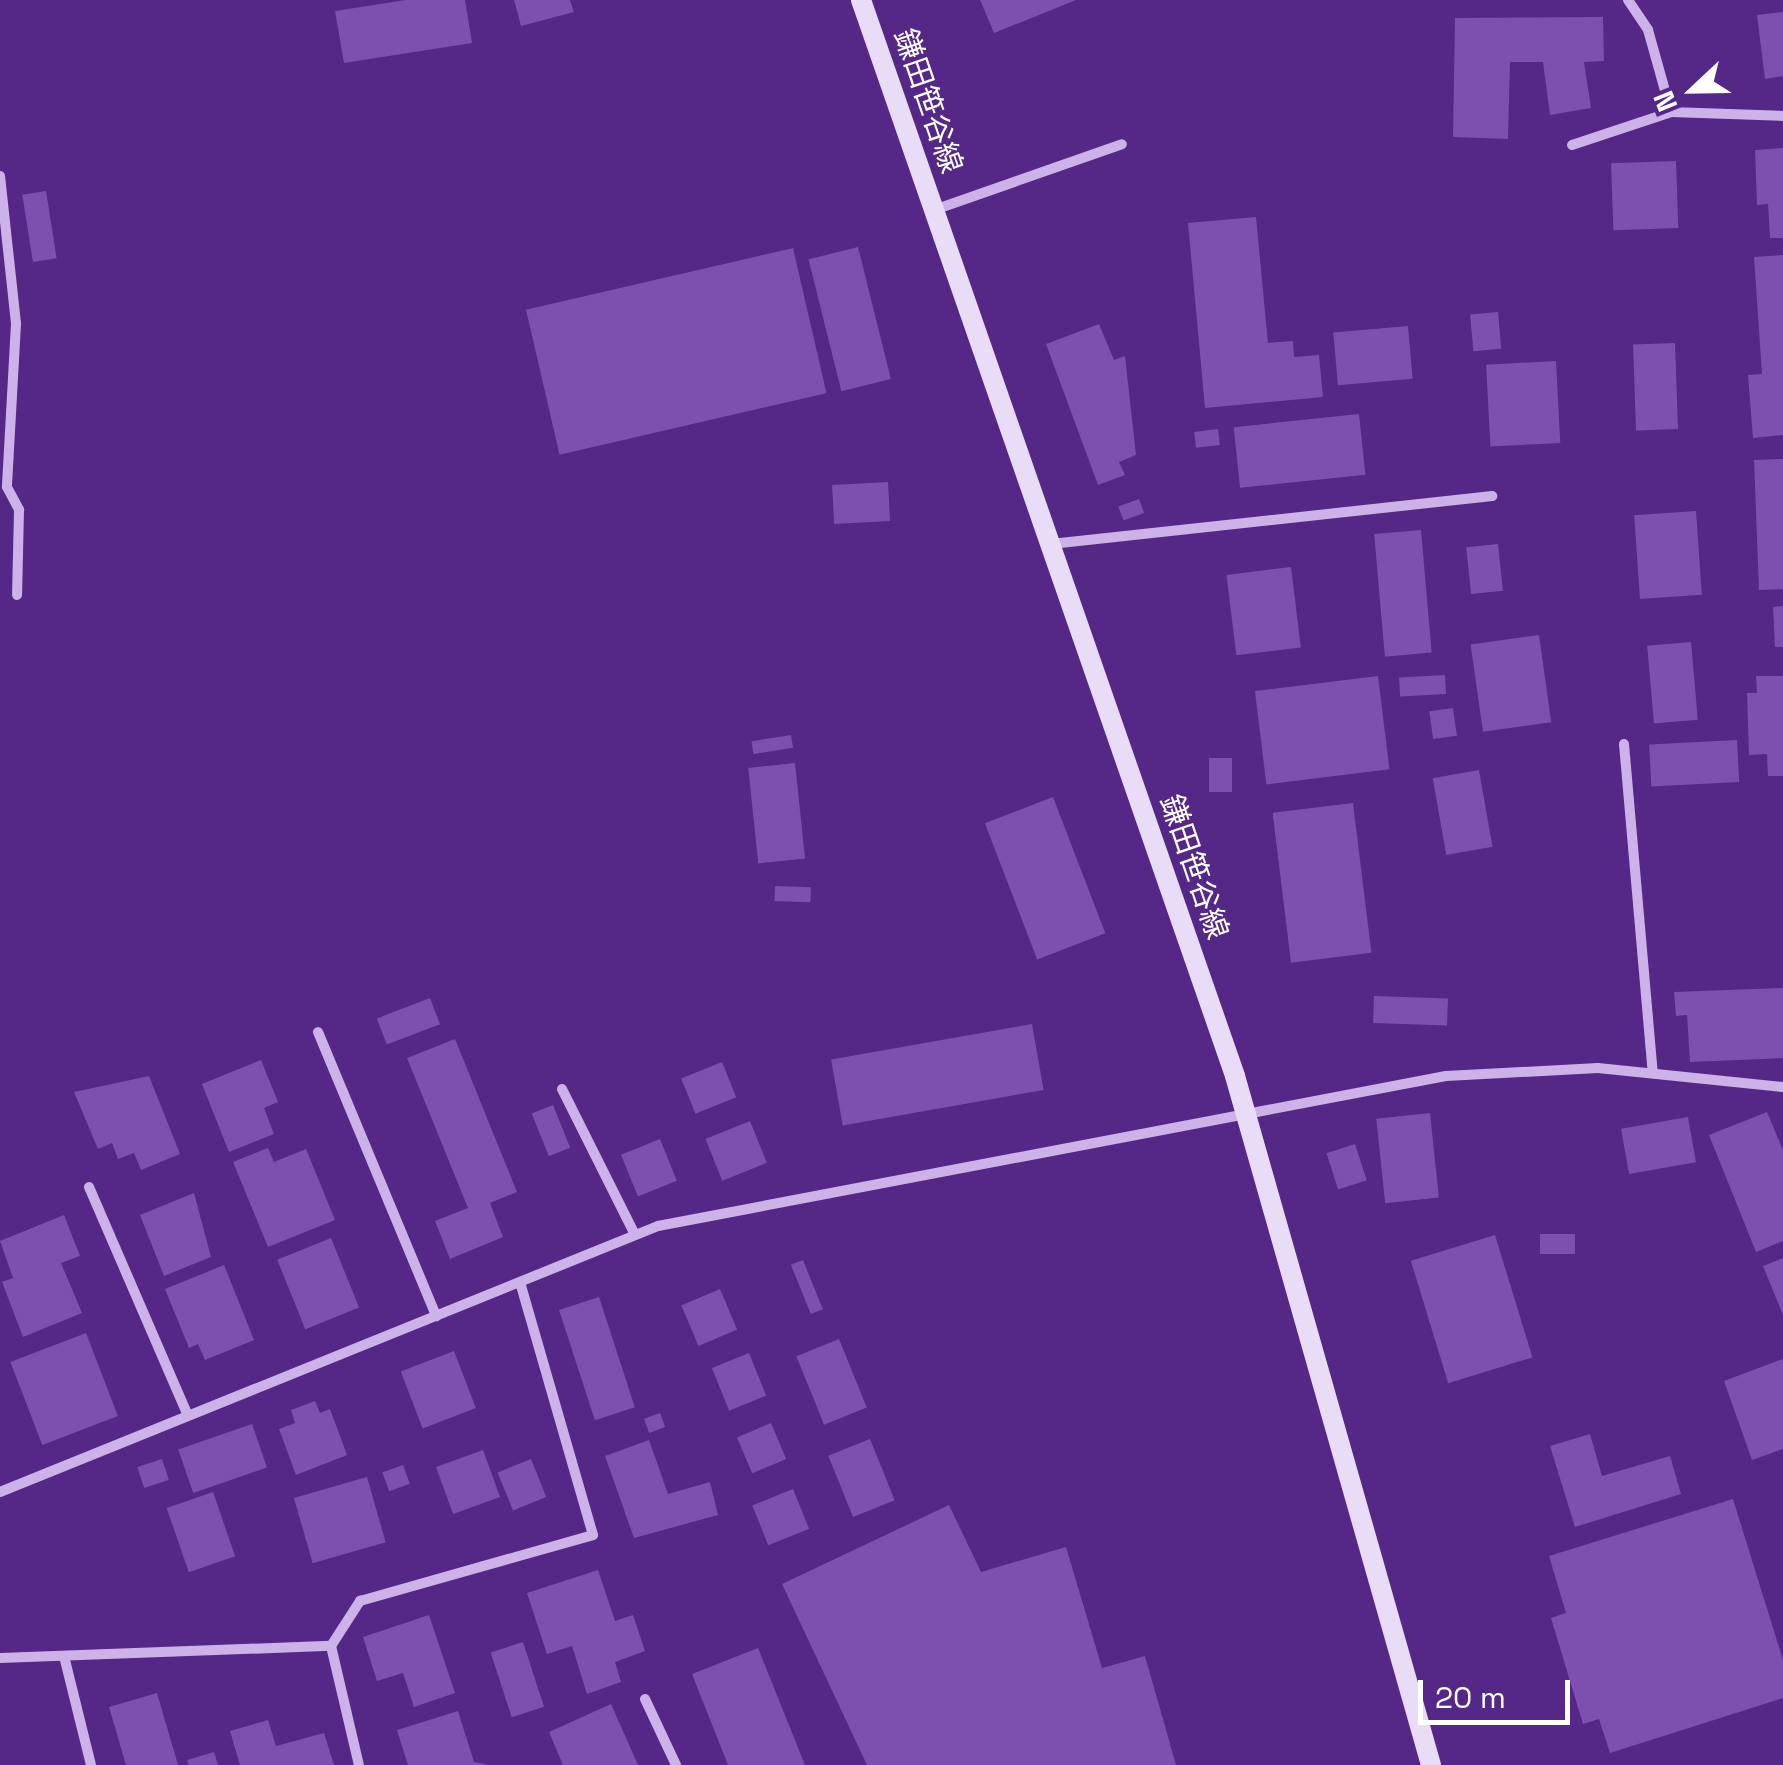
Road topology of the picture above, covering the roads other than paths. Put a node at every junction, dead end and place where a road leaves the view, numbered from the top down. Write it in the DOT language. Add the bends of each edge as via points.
graph roads {
  1 [pos="861,0"];
  2 [pos="1628,0"];
  3 [pos="1671,112"];
  4 [pos="1783,116"];
  5 [pos="1122,144"];
  6 [pos="1572,145"];
  7 [pos="0,176"];
  8 [pos="934,210"];
  9 [pos="1492,496"];
  10 [pos="1050,544"];
  11 [pos="17,595"];
  12 [pos="1624,744"];
  13 [pos="318,1032"];
  14 [pos="1653,1074"];
  15 [pos="1783,1087"];
  16 [pos="562,1090"];
  17 [pos="1245,1114"];
  18 [pos="89,1188"];
  19 [pos="635,1235"];
  20 [pos="520,1282"];
  21 [pos="436,1316"];
  22 [pos="188,1416"];
  23 [pos="0,1492"];
  24 [pos="330,1646"];
  25 [pos="64,1656"];
  26 [pos="0,1658"];
  27 [pos="645,1698"];
  28 [pos="91,1765"];
  29 [pos="359,1765"];
  30 [pos="676,1765"];
  31 [pos="1430,1765"];
  1 -- 8 [label="street, 鎌田笹谷線"];
  2 -- 3 [label="street" via="1648,30"];
  3 -- 4 [label="street"];
  3 -- 6 [label="street"];
  5 -- 8 [label="street"];
  7 -- 11 [label="street" via="16,324 8,487 18,510"];
  8 -- 10 [label="street, 鎌田笹谷線"];
  9 -- 10 [label="street"];
  10 -- 17 [label="street, 鎌田笹谷線"];
  12 -- 14 [label="street"];
  13 -- 21 [label="street"];
  14 -- 15 [label="street"];
  14 -- 17 [label="street" via="1446,1076"];
  16 -- 19 [label="street"];
  17 -- 19 [label="street"];
  17 -- 31 [label="street, 鎌田笹谷線"];
  18 -- 22 [label="street"];
  19 -- 20 [label="street"];
  20 -- 21 [label="street"];
  20 -- 24 [label="street" via="592,1535 360,1600"];
  21 -- 22 [label="street"];
  22 -- 23 [label="street"];
  24 -- 25 [label="street"];
  24 -- 29 [label="street"];
  25 -- 26 [label="street"];
  25 -- 28 [label="street"];
  27 -- 30 [label="street"];
}
